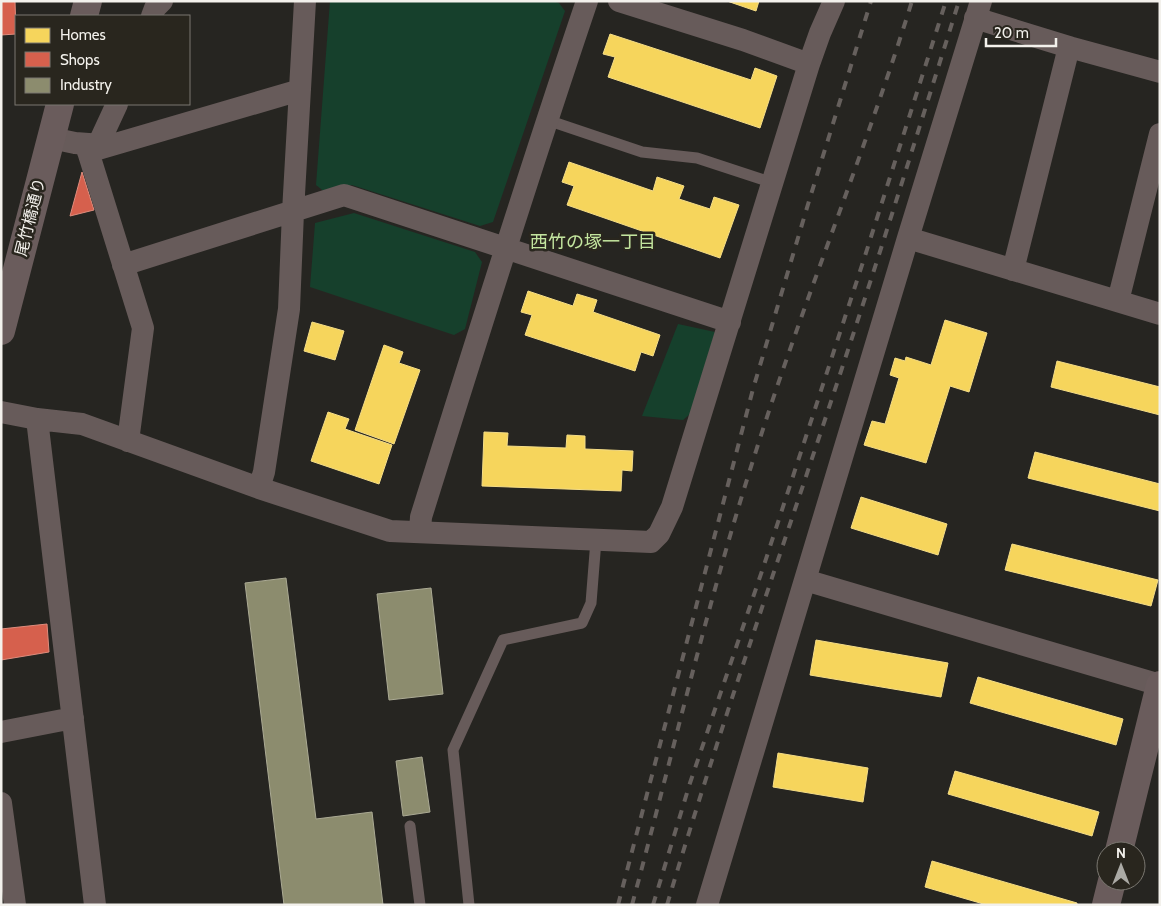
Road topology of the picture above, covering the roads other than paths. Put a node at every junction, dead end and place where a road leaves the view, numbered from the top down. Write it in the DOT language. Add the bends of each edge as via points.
graph roads {
  1 [pos="88,1"];
  2 [pos="162,1"];
  3 [pos="305,1"];
  4 [pos="587,1"];
  5 [pos="619,1"];
  6 [pos="834,1"];
  7 [pos="978,10"];
  8 [pos="84,15"];
  9 [pos="152,15"];
  10 [pos="1069,47"];
  11 [pos="809,64"];
  12 [pos="1158,66"];
  13 [pos="300,90"];
  14 [pos="60,105"];
  15 [pos="117,105"];
  16 [pos="547,120"];
  17 [pos="1160,134"];
  18 [pos="51,138"];
  19 [pos="96,147"];
  20 [pos="773,183"];
  21 [pos="293,212"];
  22 [pos="908,238"];
  23 [pos="506,247"];
  24 [pos="123,265"];
  25 [pos="1013,270"];
  26 [pos="1118,301"];
  27 [pos="1160,314"];
  28 [pos="730,322"];
  29 [pos="1,331"];
  30 [pos="1,412"];
  31 [pos="37,419"];
  32 [pos="128,441"];
  33 [pos="259,488"];
  34 [pos="420,532"];
  35 [pos="596,540"];
  36 [pos="806,580"];
  37 [pos="1160,685"];
  38 [pos="73,718"];
  39 [pos="1,732"];
  40 [pos="1,803"];
  41 [pos="410,826"];
  42 [pos="1121,841"];
  43 [pos="1110,891"];
  44 [pos="15,905"];
  45 [pos="95,905"];
  46 [pos="420,905"];
  47 [pos="469,905"];
  48 [pos="707,905"];
  49 [pos="1106,905"];
  1 -- 8 [label="main road"];
  2 -- 9 [label="street"];
  3 -- 13 [label="street"];
  4 -- 16 [label="street"];
  5 -- 11 [label="street"];
  6 -- 11 [label="street"];
  7 -- 10 [label="street"];
  7 -- 22 [label="street"];
  10 -- 12 [label="street"];
  10 -- 25 [label="street"];
  11 -- 20 [label="street"];
  13 -- 19 [label="street"];
  13 -- 21 [label="street"];
  14 -- 18 [label="main road, 尾竹橋通り"];
  15 -- 19 [label="street"];
  16 -- 20 [label="lane" via="642,152 697,158"];
  16 -- 23 [label="street"];
  17 -- 26 [label="street"];
  18 -- 19 [label="street"];
  18 -- 29 [label="main road, 尾竹橋通り"];
  19 -- 24 [label="street"];
  20 -- 28 [label="street"];
  21 -- 23 [label="street" via="344,195"];
  21 -- 24 [label="street"];
  21 -- 33 [label="street" via="289,309"];
  22 -- 25 [label="street"];
  22 -- 36 [label="street"];
  23 -- 28 [label="street"];
  23 -- 34 [label="street" via="421,517"];
  24 -- 32 [label="street" via="143,328"];
  25 -- 26 [label="street"];
  26 -- 27 [label="street"];
  28 -- 35 [label="street" via="672,507 659,534 651,542"];
  30 -- 31 [label="street"];
  31 -- 32 [label="street" via="82,424"];
  31 -- 38 [label="street"];
  32 -- 33 [label="street"];
  33 -- 34 [label="street" via="390,531"];
  34 -- 35 [label="street"];
  35 -- 47 [label="lane" via="591,603 582,623 503,640 453,750"];
  36 -- 37 [label="street"];
  36 -- 48 [label="street"];
  37 -- 42 [label="main road"];
  38 -- 39 [label="street"];
  38 -- 45 [label="street"];
  40 -- 44 [label="street"];
  41 -- 46 [label="lane"];
  43 -- 49 [label="main road"];
}
